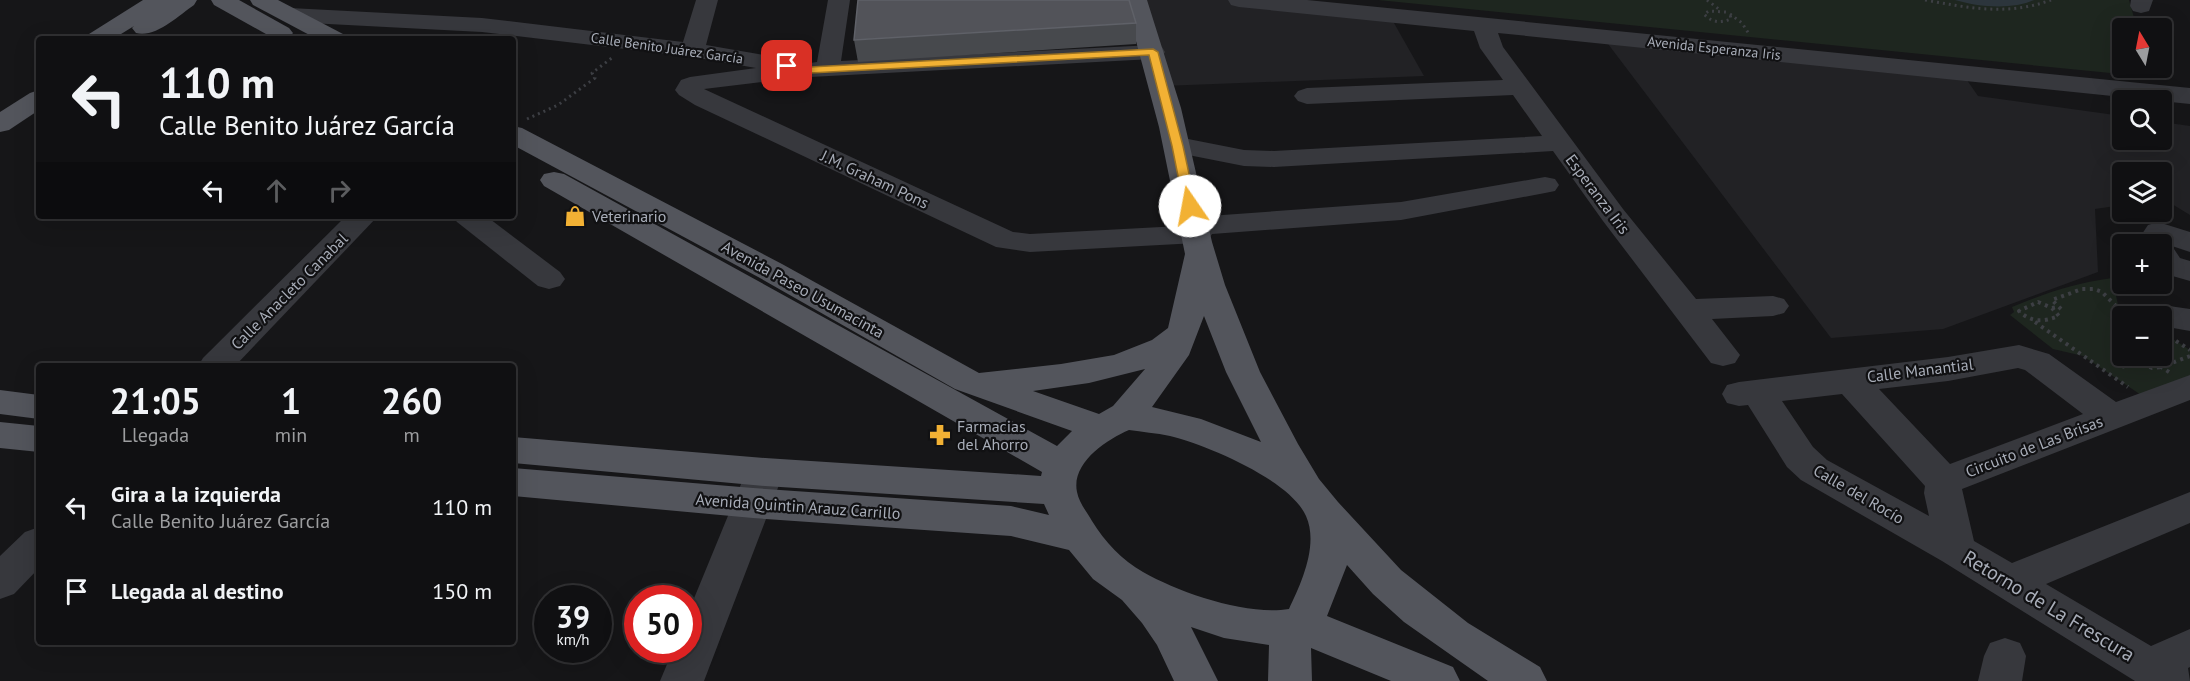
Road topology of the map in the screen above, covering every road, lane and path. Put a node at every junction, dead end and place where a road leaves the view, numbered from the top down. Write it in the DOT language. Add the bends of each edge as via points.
graph roads {
  1 [pos="159,0"];
  2 [pos="186,0"];
  3 [pos="222,0"];
  4 [pos="261,0"];
  5 [pos="396,0"];
  6 [pos="707,0"];
  7 [pos="839,0"];
  8 [pos="1136,0"];
  9 [pos="1239,0"];
  10 [pos="1378,0"];
  11 [pos="1707,0"];
  12 [pos="1925,0"];
  13 [pos="2051,0"];
  14 [pos="1933,1"];
  15 [pos="1728,13"];
  16 [pos="290,15"];
  17 [pos="373,19"];
  18 [pos="1485,26"];
  19 [pos="1704,26"];
  20 [pos="103,36"];
  21 [pos="132,36"];
  22 [pos="287,36"];
  23 [pos="329,36"];
  24 [pos="633,42"];
  25 [pos="1759,43"];
  26 [pos="693,50"];
  27 [pos="1153,52"];
  28 [pos="819,70"];
  29 [pos="36,78"];
  30 [pos="2190,81"];
  31 [pos="1520,87"];
  32 [pos="1307,96"];
  33 [pos="2190,96"];
  34 [pos="36,100"];
  35 [pos="0,101"];
  36 [pos="0,124"];
  37 [pos="517,128"];
  38 [pos="1560,143"];
  39 [pos="1178,146"];
  40 [pos="516,159"];
  41 [pos="1545,185"];
  42 [pos="360,219"];
  43 [pos="472,219"];
  44 [pos="2172,236"];
  45 [pos="1197,238"];
  46 [pos="2190,243"];
  47 [pos="2172,267"];
  48 [pos="2190,272"];
  49 [pos="549,279"];
  50 [pos="1773,306"];
  51 [pos="2116,306"];
  52 [pos="2057,308"];
  53 [pos="1687,310"];
  54 [pos="2035,322"];
  55 [pos="1182,332"];
  56 [pos="1723,356"];
  57 [pos="218,363"];
  58 [pos="2122,367"];
  59 [pos="960,377"];
  60 [pos="1850,379"];
  61 [pos="2159,394"];
  62 [pos="0,402"];
  63 [pos="36,407"];
  64 [pos="1112,422"];
  65 [pos="0,435"];
  66 [pos="36,439"];
  67 [pos="516,450"];
  68 [pos="1060,479"];
  69 [pos="516,482"];
  70 [pos="1944,483"];
  71 [pos="759,487"];
  72 [pos="1315,499"];
  73 [pos="2190,507"];
  74 [pos="1082,538"];
  75 [pos="36,546"];
  76 [pos="1956,550"];
  77 [pos="0,582"];
  78 [pos="2009,582"];
  79 [pos="1134,588"];
  80 [pos="1296,627"];
  81 [pos="2190,647"];
  82 [pos="2161,674"];
  83 [pos="682,681"];
  84 [pos="1196,681"];
  85 [pos="1290,681"];
  86 [pos="1438,681"];
  87 [pos="1525,681"];
  1 -- 20 [label="main road"];
  2 -- 21 [label="main road"];
  3 -- 22 [label="main road"];
  4 -- 16 [label="main road"];
  5 -- 17 [label="street"];
  6 -- 26 [label="street"];
  7 -- 28 [label="street"];
  8 -- 27 [label="main road"];
  9 -- 18 [label="street, Avenida Esperanza Iris"];
  10 -- 19 [label="street, Avenida Esperanza Iris"];
  11 -- 15 [label="path"];
  12 -- 14 [label="path"];
  13 -- 14 [label="path" via="2003,12"];
  15 -- 19 [label="path" via="1732,17 1728,20"];
  15 -- 19 [label="path" via="1706,12"];
  15 -- 25 [label="path"];
  16 -- 17 [label="street, Calle Benito Juárez García"];
  16 -- 23 [label="main road"];
  17 -- 24 [label="street, Calle Benito Juárez García" via="482,25"];
  18 -- 25 [label="street, Avenida Esperanza Iris"];
  18 -- 31 [label="street, Esperanza Iris" via="1488,41"];
  19 -- 25 [label="street, Avenida Esperanza Iris"];
  24 -- 26 [label="street, Calle Benito Juárez García"];
  24 -- 37 [label="path" via="594,71 595,78 566,100"];
  25 -- 30 [label="street, Avenida Esperanza Iris"];
  25 -- 33 [label="street, Avenida Esperanza Iris"];
  26 -- 28 [label="street, Calle Benito Juárez García"];
  27 -- 28 [label="street, Calle Benito Juárez García"];
  27 -- 39 [label="main road"];
  28 -- 45 [label="street, J.M. Graham Pons" via="699,82 688,90 1007,241"];
  29 -- 35 [label="main road"];
  31 -- 32 [label="street"];
  31 -- 38 [label="street, Esperanza Iris"];
  34 -- 36 [label="main road"];
  37 -- 59 [label="main road, Avenida Paseo Usumacinta"];
  38 -- 39 [label="street" via="1274,159"];
  38 -- 53 [label="street, Esperanza Iris"];
  39 -- 45 [label="main road"];
  40 -- 68 [label="main road, Avenida Paseo Usumacinta"];
  41 -- 45 [label="street" via="1401,211"];
  42 -- 57 [label="street, Calle Anacleto Canabal"];
  43 -- 49 [label="street"];
  44 -- 46 [label="street"];
  45 -- 55 [label="main road" via="1188,317"];
  45 -- 72 [label="main road" via="1215,304 1238,359 1277,441"];
  47 -- 48 [label="street"];
  50 -- 53 [label="street"];
  51 -- 52 [label="path" via="2094,289 2056,297 2052,300"];
  52 -- 54 [label="path" via="2059,316"];
  52 -- 54 [label="path" via="2041,302 2020,310"];
  53 -- 56 [label="street, Esperanza Iris"];
  54 -- 61 [label="path"];
  55 -- 59 [label="main road" via="1160,351 1064,377 986,382"];
  55 -- 64 [label="main road" via="1172,355"];
  58 -- 61 [label="path" via="2136,361 2152,368"];
  59 -- 64 [label="main road, Avenida Paseo Usumacinta"];
  60 -- 61 [label="street, Calle Manantial" via="1948,369 2021,356"];
  60 -- 70 [label="street, Calle Manantial"];
  60 -- 76 [label="street, Calle del Rocío" via="1747,393 1809,466"];
  61 -- 70 [label="street, Circuito de Las Brisas"];
  62 -- 63 [label="main road"];
  64 -- 68 [label="main road" via="1077,447"];
  64 -- 72 [label="main road, Avenida Paseo Usumacinta" via="1167,423 1203,433 1252,453"];
  65 -- 66 [label="main road"];
  67 -- 71 [label="main road, Avenida Quintin Arauz Carrillo"];
  68 -- 71 [label="main road, Avenida Quintin Arauz Carrillo"];
  68 -- 74 [label="main road"];
  69 -- 71 [label="main road, Avenida Quintin Arauz Carrillo"];
  70 -- 76 [label="street, Circuito de Las Brisas"];
  71 -- 74 [label="main road, Avenida Quintin Arauz Carrillo" via="1011,521"];
  71 -- 83 [label="street"];
  72 -- 80 [label="main road" via="1329,545 1327,567"];
  72 -- 87 [label="main road" via="1386,581 1412,604 1472,650"];
  73 -- 78 [label="street"];
  74 -- 79 [label="main road" via="1107,568"];
  75 -- 77 [label="street"];
  76 -- 78 [label="street, Retorno de La Frescura"];
  78 -- 82 [label="street, Retorno de La Frescura"];
  79 -- 80 [label="main road" via="1213,617 1249,625"];
  79 -- 84 [label="main road" via="1151,603 1180,646"];
  80 -- 85 [label="main road"];
  80 -- 86 [label="main road"];
  81 -- 82 [label="street"];
}
